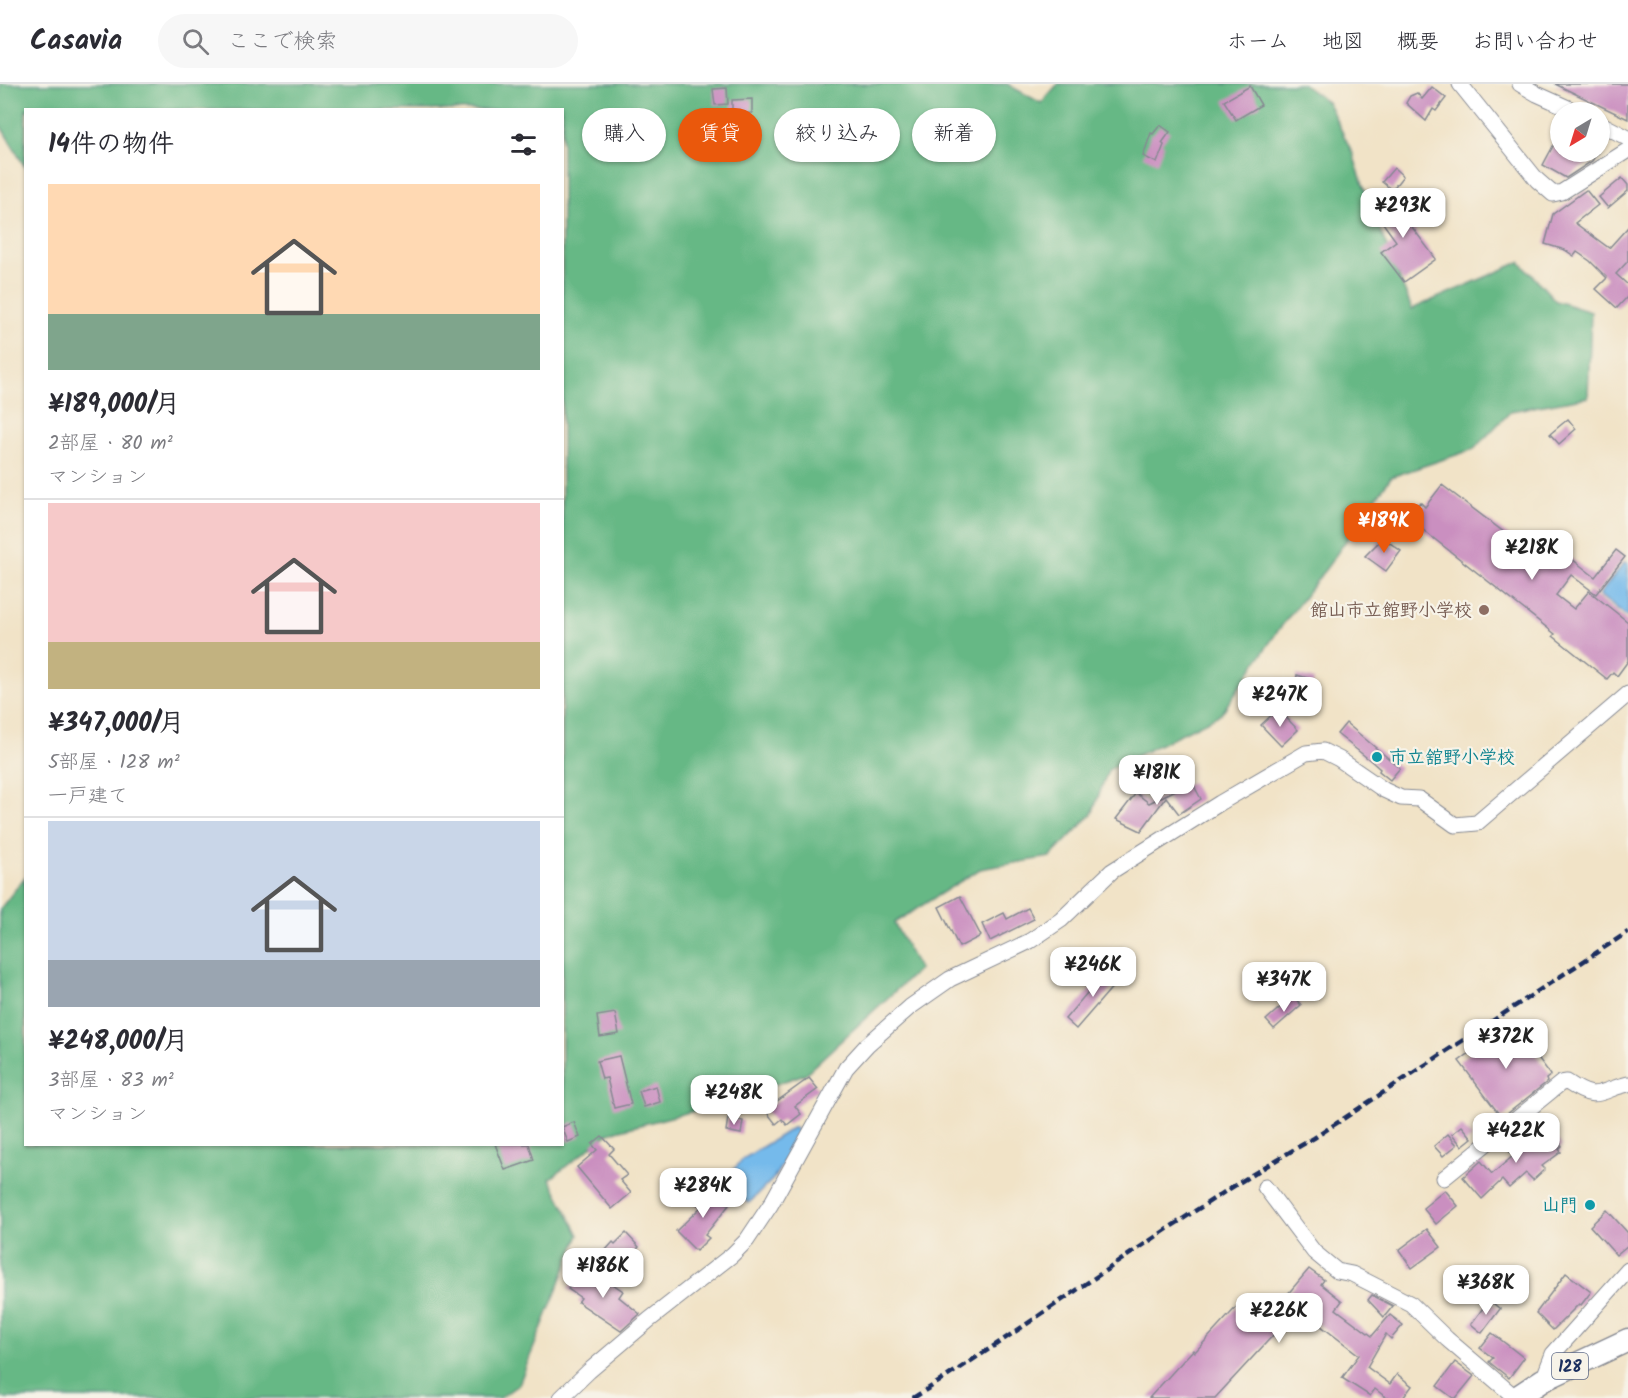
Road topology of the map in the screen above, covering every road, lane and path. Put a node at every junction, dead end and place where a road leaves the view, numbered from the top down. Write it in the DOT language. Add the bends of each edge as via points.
graph roads {
  1 [pos="1460,84"];
  2 [pos="1520,84"];
  3 [pos="1555,102"];
  4 [pos="1610,129"];
  5 [pos="1628,138"];
  6 [pos="1628,150"];
  7 [pos="1628,694"];
  8 [pos="1628,1084"];
  9 [pos="1444,1178"];
  10 [pos="1265,1187"];
  11 [pos="1628,1270"];
  12 [pos="1628,1340"];
  13 [pos="1543,1380"];
  14 [pos="561,1398"];
  15 [pos="1516,1398"];
  1 -- 6 [label="street" via="1552,194 1562,192"];
  2 -- 3 [label="street"];
  4 -- 5 [label="street"];
  7 -- 14 [label="street" via="1477,823 1455,825 1419,799 1401,798 1384,790 1323,751 1306,753 1112,871 1061,920 1030,941 950,979 867,1045 846,1068 747,1240"];
  8 -- 9 [label="street" via="1591,1095 1567,1082 1561,1083"];
  10 -- 15 [label="street" via="1314,1252 1337,1271 1352,1274 1411,1304"];
  11 -- 13 [label="street" via="1553,1354"];
  12 -- 13 [label="highway, 128"];
  13 -- 15 [label="highway, 128"];
}
